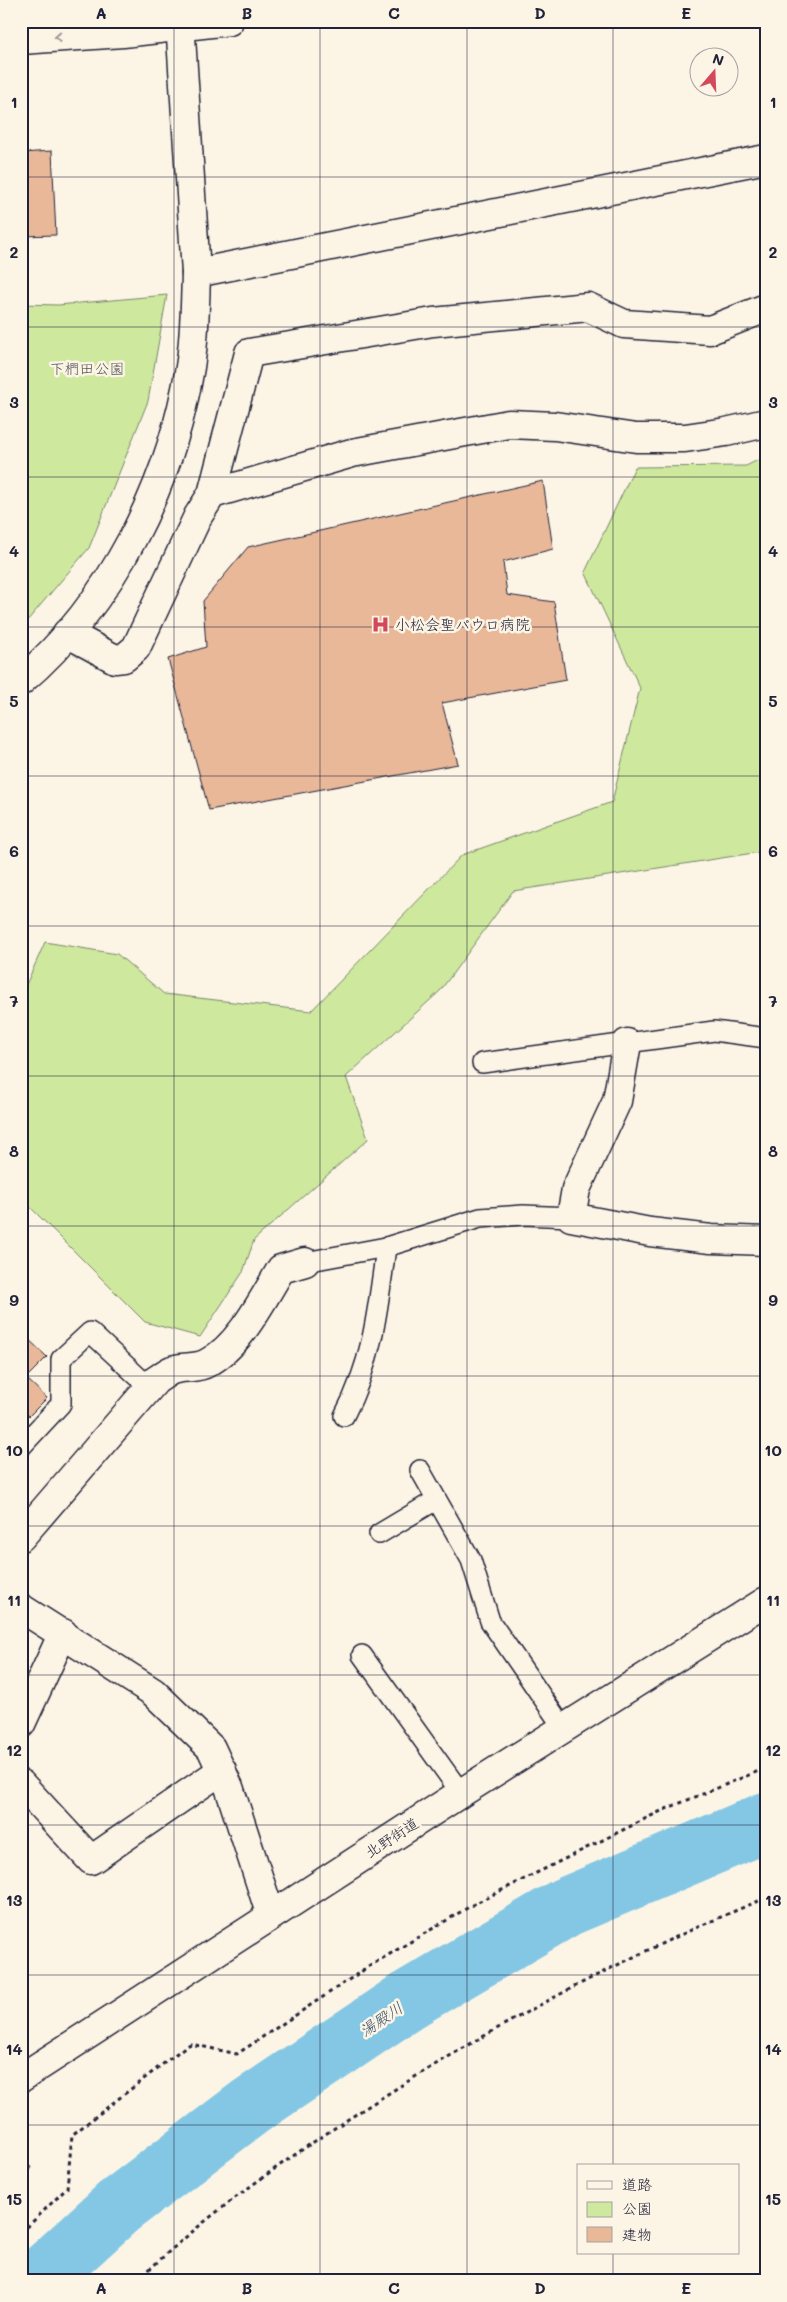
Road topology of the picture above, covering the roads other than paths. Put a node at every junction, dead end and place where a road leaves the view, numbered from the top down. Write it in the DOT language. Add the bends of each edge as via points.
graph roads {
  1 [pos="229,21"];
  2 [pos="180,24"];
  3 [pos="21,40"];
  4 [pos="766,158"];
  5 [pos="196,272"];
  6 [pos="766,308"];
  7 [pos="766,423"];
  8 [pos="212,494"];
  9 [pos="67,633"];
  10 [pos="21,681"];
  11 [pos="766,1038"];
  12 [pos="627,1043"];
  13 [pos="482,1063"];
  14 [pos="571,1217"];
  15 [pos="766,1241"];
  16 [pos="386,1247"];
  17 [pos="305,1262"];
  18 [pos="150,1388"];
  19 [pos="344,1416"];
  20 [pos="21,1447"];
  21 [pos="420,1470"];
  22 [pos="436,1500"];
  23 [pos="379,1534"];
  24 [pos="21,1537"];
  25 [pos="766,1601"];
  26 [pos="21,1608"];
  27 [pos="63,1633"];
  28 [pos="362,1655"];
  29 [pos="21,1724"];
  30 [pos="564,1729"];
  31 [pos="222,1770"];
  32 [pos="21,1784"];
  33 [pos="460,1794"];
  34 [pos="271,1916"];
  35 [pos="21,2078"];
  1 -- 2 [label="street"];
  2 -- 3 [label="street, one-way" via="123,33"];
  2 -- 5 [label="street"];
  4 -- 5 [label="street"];
  5 -- 9 [label="street" via="190,366 166,462 146,512 118,563"];
  6 -- 8 [label="street" via="710,330 624,324 588,307 434,322 249,353"];
  7 -- 8 [label="street" via="685,438 636,438 555,426 509,424 352,453"];
  8 -- 9 [label="street" via="198,516 136,648 124,658 115,659"];
  9 -- 10 [label="street"];
  11 -- 12 [label="lane" via="714,1031"];
  12 -- 13 [label="lane"];
  12 -- 14 [label="street" via="616,1101 576,1189"];
  14 -- 15 [label="street" via="650,1232"];
  14 -- 16 [label="lane" via="523,1215 480,1218"];
  16 -- 17 [label="lane"];
  16 -- 19 [label="lane" via="376,1328 358,1388"];
  17 -- 18 [label="street" via="282,1269 259,1306 220,1354 206,1364 172,1370"];
  18 -- 20 [label="lane" via="90,1332 61,1359 61,1404"];
  18 -- 24 [label="street"];
  21 -- 22 [label="lane"];
  22 -- 23 [label="lane"];
  22 -- 30 [label="lane" via="471,1560 490,1621"];
  25 -- 30 [label="street, 北野街道"];
  26 -- 27 [label="street"];
  27 -- 29 [label="street"];
  27 -- 31 [label="street" via="153,1692 211,1748"];
  28 -- 33 [label="lane"];
  30 -- 33 [label="street, 北野街道"];
  31 -- 32 [label="street" via="91,1860"];
  31 -- 34 [label="street"];
  33 -- 34 [label="street, 北野街道"];
  34 -- 35 [label="street, 北野街道"];
}
